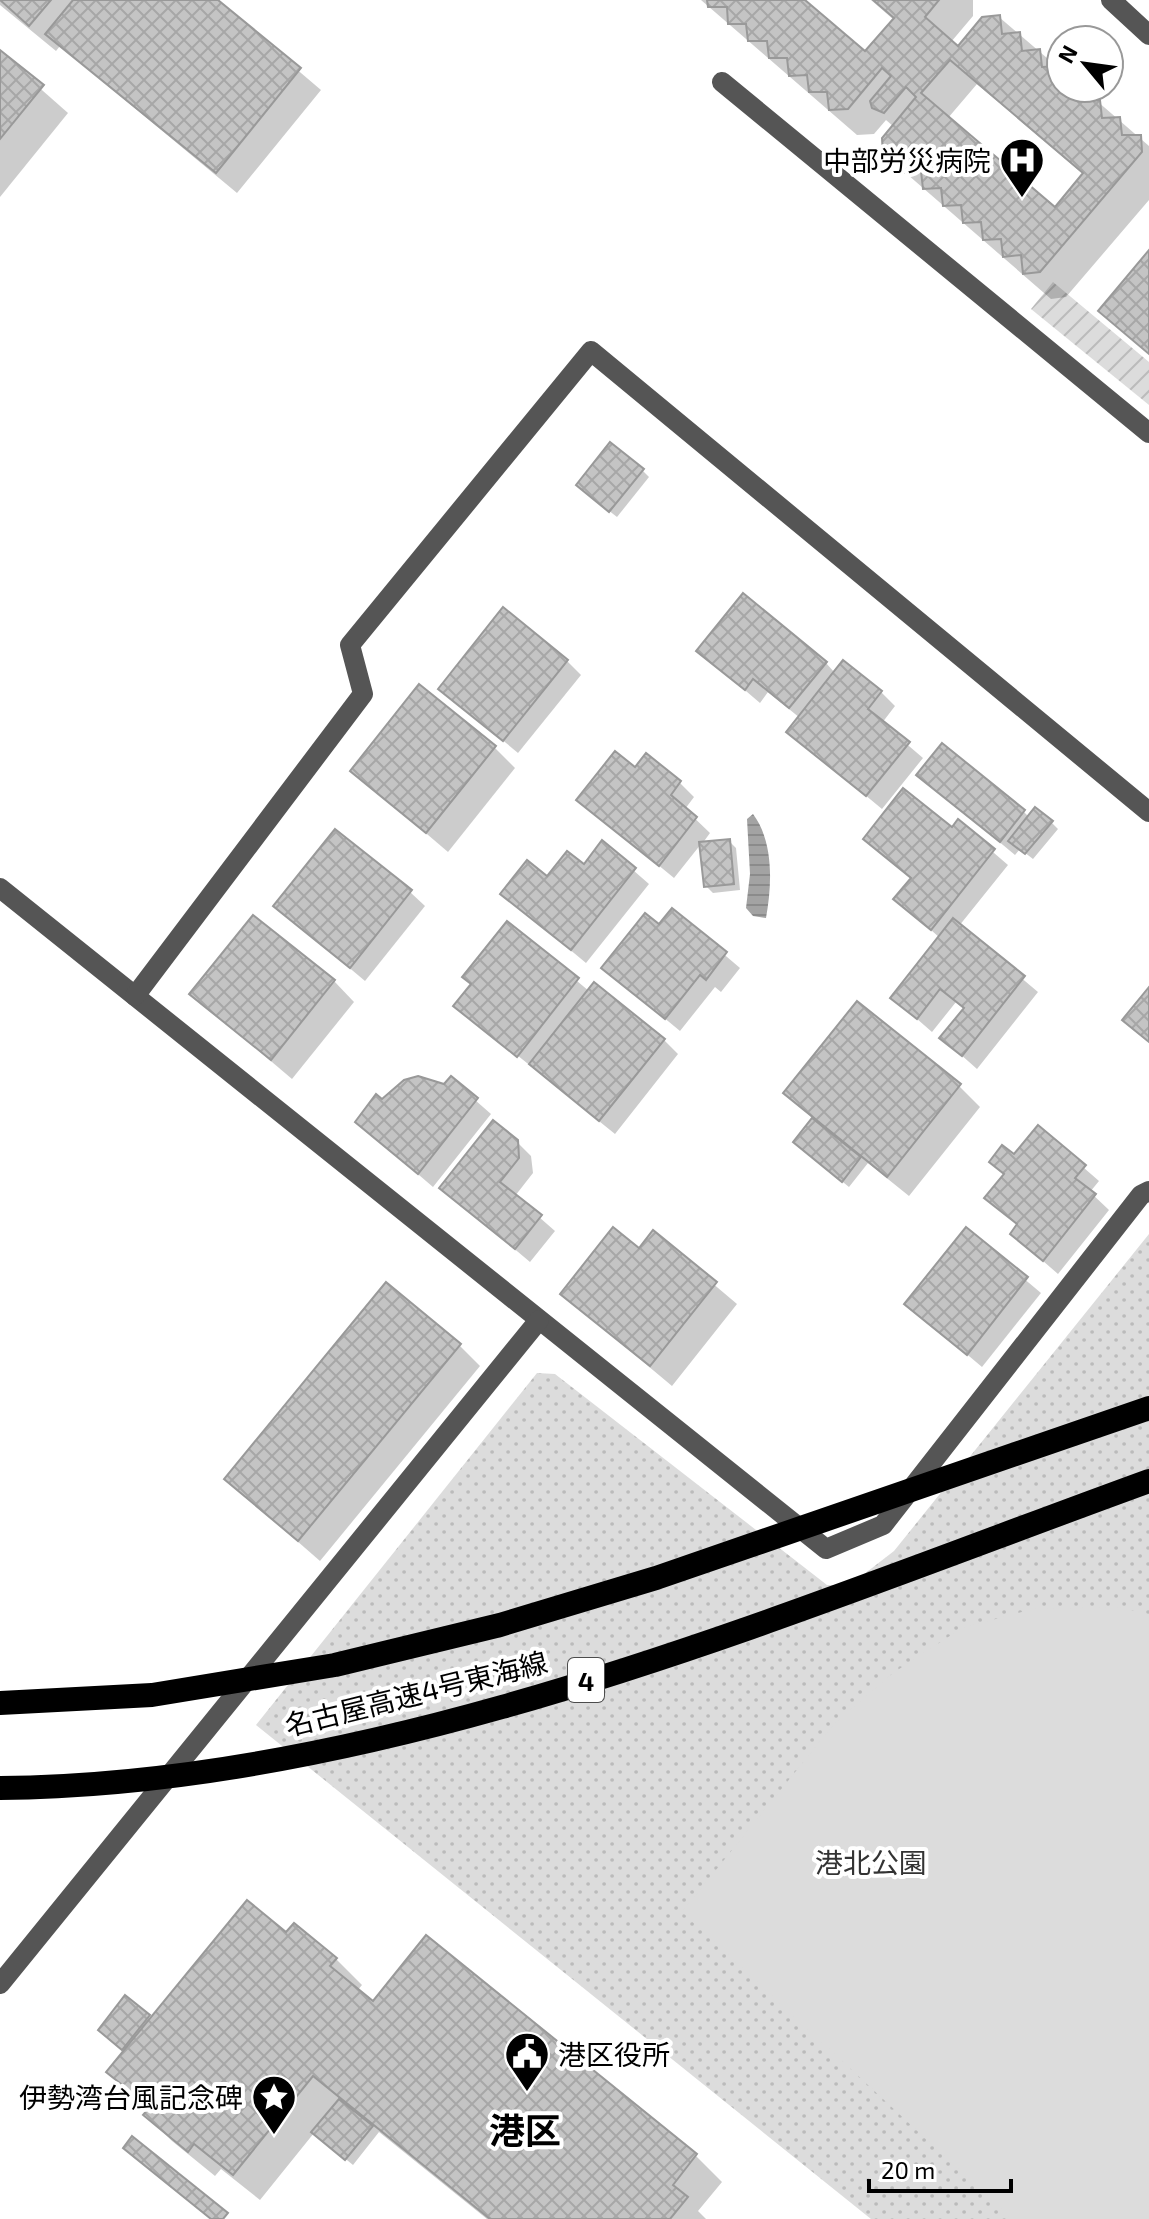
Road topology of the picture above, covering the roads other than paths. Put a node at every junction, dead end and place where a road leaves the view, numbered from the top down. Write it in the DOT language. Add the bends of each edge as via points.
graph roads {
  1 [pos="1111,0"];
  2 [pos="1149,35"];
  3 [pos="722,82"];
  4 [pos="1149,433"];
  5 [pos="1149,812"];
  6 [pos="0,888"];
  7 [pos="135,996"];
  8 [pos="1149,1191"];
  9 [pos="539,1320"];
  10 [pos="1149,1408"];
  11 [pos="1149,1481"];
  12 [pos="0,1703"];
  13 [pos="0,1788"];
  14 [pos="0,1984"];
  1 -- 2 [label="street"];
  3 -- 4 [label="street"];
  5 -- 7 [label="street" via="591,351 350,645 363,694"];
  6 -- 7 [label="street"];
  7 -- 9 [label="street"];
  8 -- 9 [label="street" via="883,1525 826,1549"];
  9 -- 14 [label="street"];
  10 -- 12 [label="highway, 名古屋高速4号東海線" via="700,1564 500,1625 335,1665 152,1695"];
  11 -- 13 [label="highway, 名古屋高速4号東海線 / 4" via="673,1653 347,1747 190,1774"];
}
